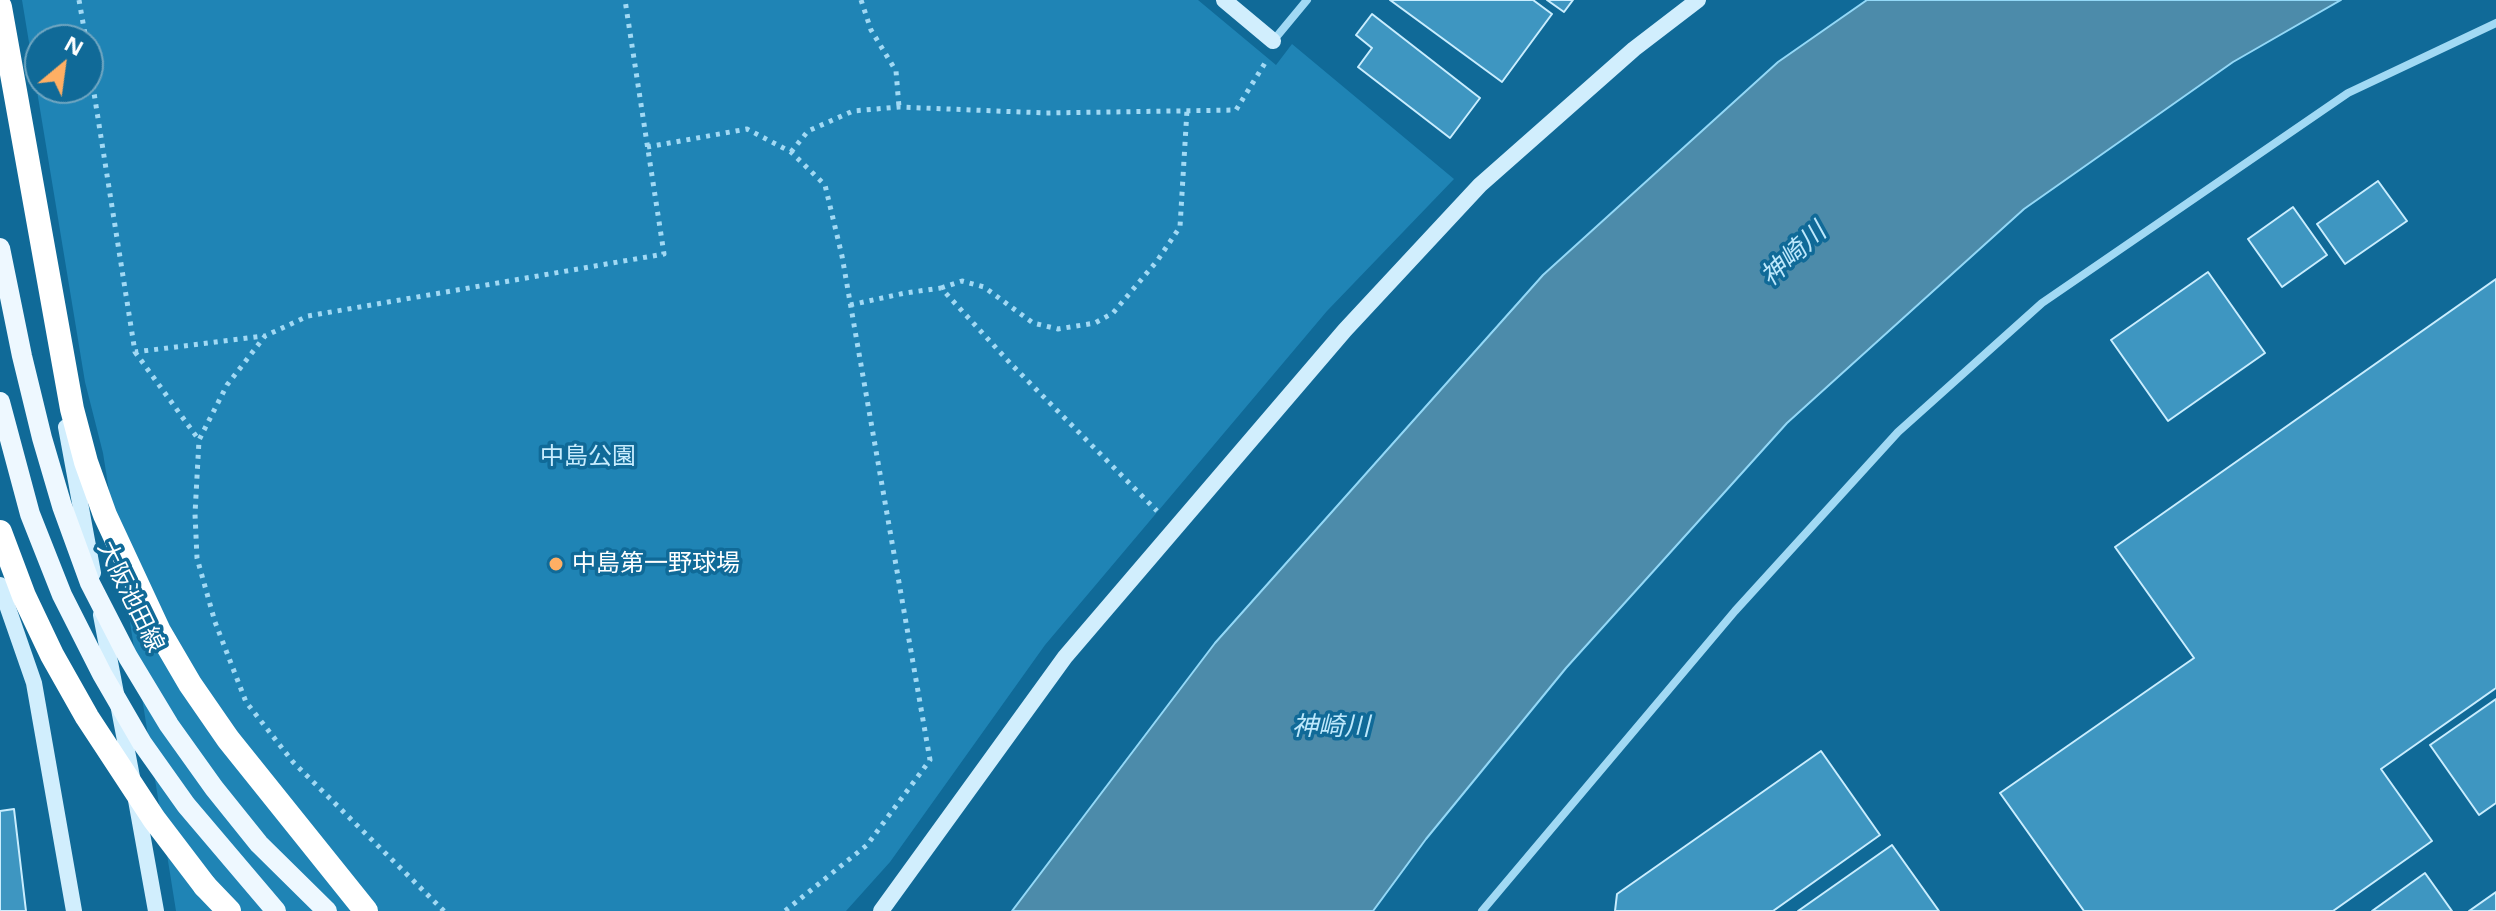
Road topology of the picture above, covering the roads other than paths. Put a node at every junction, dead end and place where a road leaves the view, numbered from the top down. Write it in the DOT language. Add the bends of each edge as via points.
graph roads {
  1 [pos="1224,0"];
  2 [pos="1307,0"];
  3 [pos="1698,0"];
  4 [pos="0,7"];
  5 [pos="2496,23"];
  6 [pos="1273,41"];
  7 [pos="0,55"];
  8 [pos="0,248"];
  9 [pos="0,402"];
  10 [pos="0,532"];
  11 [pos="0,585"];
  12 [pos="74,911"];
  13 [pos="156,911"];
  14 [pos="229,911"];
  15 [pos="276,911"];
  16 [pos="327,911"];
  17 [pos="366,911"];
  18 [pos="881,911"];
  19 [pos="1482,911"];
  1 -- 6 [label="street"];
  2 -- 6 [label="street"];
  3 -- 18 [label="street" via="1634,49 1480,185 1345,330 1065,657"];
  4 -- 17 [label="highway" via="72,409 105,515 190,684 257,777"];
  5 -- 19 [label="street" via="2348,93 2030,313 1898,432 1735,611"];
  7 -- 13 [label="street"];
  8 -- 16 [label="main road, 大阪池田線, bridge" via="42,438 90,583 128,657 196,763 259,844"];
  9 -- 15 [label="main road, bridge" via="30,514 62,595 102,674 186,805"];
  10 -- 14 [label="highway, bridge" via="24,596 87,717 154,819"];
  11 -- 12 [label="street" via="34,683"];
}
